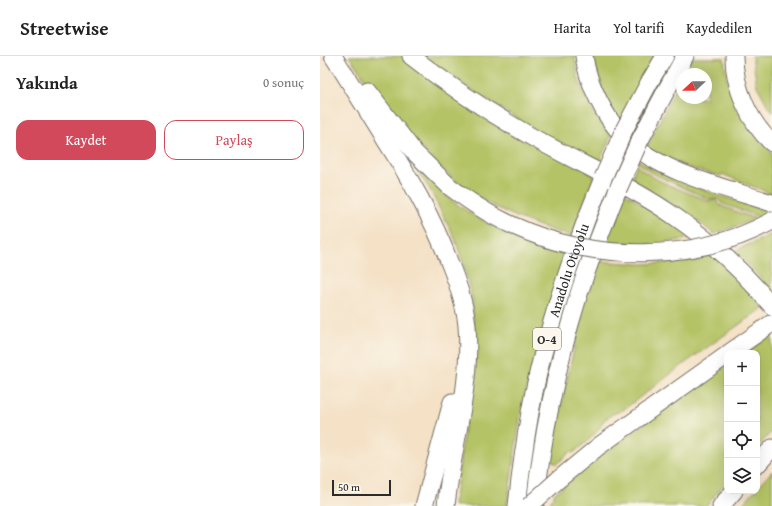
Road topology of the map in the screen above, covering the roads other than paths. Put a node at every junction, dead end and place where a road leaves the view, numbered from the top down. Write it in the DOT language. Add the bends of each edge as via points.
graph roads {
  1 [pos="333,56"];
  2 [pos="343,56"];
  3 [pos="411,56"];
  4 [pos="584,56"];
  5 [pos="665,56"];
  6 [pos="685,56"];
  7 [pos="734,56"];
  8 [pos="772,144"];
  9 [pos="772,203"];
  10 [pos="772,221"];
  11 [pos="447,255"];
  12 [pos="772,306"];
  13 [pos="772,323"];
  14 [pos="734,350"];
  15 [pos="724,357"];
  16 [pos="772,448"];
  17 [pos="760,462"];
  18 [pos="731,494"];
  19 [pos="424,506"];
  20 [pos="446,506"];
  21 [pos="517,506"];
  22 [pos="529,506"];
  23 [pos="535,506"];
  24 [pos="721,506"];
  1 -- 11 [label="highway" via="411,181"];
  2 -- 10 [label="highway, bridge" via="414,152 450,187 486,212 540,237 589,249 631,253 658,252 710,244 732,238"];
  3 -- 12 [label="highway" via="469,98 531,136 677,217 724,254"];
  4 -- 9 [label="highway" via="590,81 601,106 626,139 660,163 687,175"];
  5 -- 21 [label="highway, Anadolu Otoyolu / O-4, bridge" via="624,130 579,238 538,373 524,448"];
  6 -- 23 [label="highway, Anadolu Otoyolu / O-4, bridge" via="639,142 618,189 578,296 567,333 545,433"];
  7 -- 8 [label="highway" via="745,104 754,122"];
  11 -- 19 [label="highway" via="457,307 456,379 446,428"];
  11 -- 20 [label="highway" via="463,303 467,326 467,354 465,386"];
  13 -- 14 [label="highway"];
  15 -- 22 [label="highway, bridge" via="571,468"];
  16 -- 17 [label="highway"];
  18 -- 24 [label="highway"];
}
